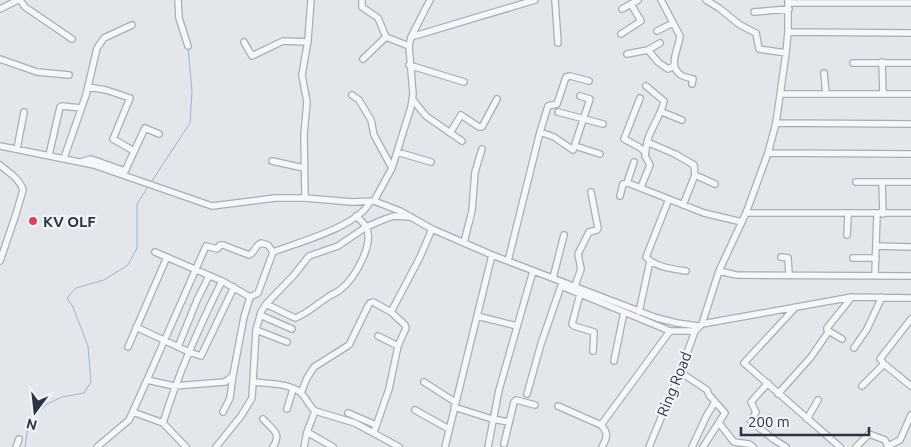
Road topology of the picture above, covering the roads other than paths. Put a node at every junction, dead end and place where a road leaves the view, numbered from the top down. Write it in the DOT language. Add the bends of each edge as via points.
graph roads {
  1 [pos="19,0"];
  2 [pos="178,0"];
  3 [pos="311,0"];
  4 [pos="362,0"];
  5 [pos="430,0"];
  6 [pos="535,0"];
  7 [pos="555,0"];
  8 [pos="638,0"];
  9 [pos="661,0"];
  10 [pos="706,0"];
  11 [pos="911,3"];
  12 [pos="632,4"];
  13 [pos="788,4"];
  14 [pos="1,7"];
  15 [pos="622,9"];
  16 [pos="754,12"];
  17 [pos="673,23"];
  18 [pos="132,24"];
  19 [pos="657,32"];
  20 [pos="788,32"];
  21 [pos="911,33"];
  22 [pos="621,34"];
  23 [pos="386,36"];
  24 [pos="411,37"];
  25 [pos="72,39"];
  26 [pos="244,42"];
  27 [pos="308,42"];
  28 [pos="558,43"];
  29 [pos="660,43"];
  30 [pos="188,46"];
  31 [pos="409,46"];
  32 [pos="648,50"];
  33 [pos="786,53"];
  34 [pos="627,54"];
  35 [pos="0,59"];
  36 [pos="363,59"];
  37 [pos="882,62"];
  38 [pos="853,63"];
  39 [pos="911,63"];
  40 [pos="409,65"];
  41 [pos="674,66"];
  42 [pos="824,74"];
  43 [pos="69,75"];
  44 [pos="590,81"];
  45 [pos="464,82"];
  46 [pos="692,84"];
  47 [pos="646,86"];
  48 [pos="88,87"];
  49 [pos="352,94"];
  50 [pos="781,94"];
  51 [pos="826,94"];
  52 [pos="883,94"];
  53 [pos="911,94"];
  54 [pos="580,96"];
  55 [pos="640,98"];
  56 [pos="497,99"];
  57 [pos="413,100"];
  58 [pos="81,108"];
  59 [pos="24,112"];
  60 [pos="558,112"];
  61 [pos="662,112"];
  62 [pos="583,119"];
  63 [pos="682,120"];
  64 [pos="776,123"];
  65 [pos="604,124"];
  66 [pos="911,124"];
  67 [pos="540,132"];
  68 [pos="450,133"];
  69 [pos="159,134"];
  70 [pos="462,141"];
  71 [pos="647,142"];
  72 [pos="0,146"];
  73 [pos="575,146"];
  74 [pos="17,149"];
  75 [pos="482,149"];
  76 [pos="134,151"];
  77 [pos="397,152"];
  78 [pos="645,152"];
  79 [pos="768,153"];
  80 [pos="600,154"];
  81 [pos="911,154"];
  82 [pos="49,155"];
  83 [pos="64,158"];
  84 [pos="272,161"];
  85 [pos="81,162"];
  86 [pos="431,162"];
  87 [pos="634,162"];
  88 [pos="0,165"];
  89 [pos="304,168"];
  90 [pos="392,168"];
  91 [pos="694,175"];
  92 [pos="856,182"];
  93 [pos="882,182"];
  94 [pos="911,182"];
  95 [pos="627,183"];
  96 [pos="715,184"];
  97 [pos="641,187"];
  98 [pos="591,192"];
  99 [pos="620,196"];
  100 [pos="305,198"];
  101 [pos="669,199"];
  102 [pos="372,201"];
  103 [pos="683,205"];
  104 [pos="746,214"];
  105 [pos="848,214"];
  106 [pos="880,214"];
  107 [pos="911,214"];
  108 [pos="356,216"];
  109 [pos="411,216"];
  110 [pos="742,222"];
  111 [pos="366,227"];
  112 [pos="432,228"];
  113 [pos="564,235"];
  114 [pos="847,235"];
  115 [pos="464,242"];
  116 [pos="876,246"];
  117 [pos="911,247"];
  118 [pos="155,252"];
  119 [pos="273,252"];
  120 [pos="492,255"];
  121 [pos="167,257"];
  122 [pos="781,257"];
  123 [pos="853,258"];
  124 [pos="876,258"];
  125 [pos="0,261"];
  126 [pos="508,261"];
  127 [pos="650,261"];
  128 [pos="195,269"];
  129 [pos="533,270"];
  130 [pos="686,271"];
  131 [pos="719,271"];
  132 [pos="789,274"];
  133 [pos="875,275"];
  134 [pos="209,276"];
  135 [pos="911,276"];
  136 [pos="553,278"];
  137 [pos="222,281"];
  138 [pos="562,284"];
  139 [pos="575,286"];
  140 [pos="234,287"];
  141 [pos="258,293"];
  142 [pos="580,294"];
  143 [pos="250,297"];
  144 [pos="882,297"];
  145 [pos="852,298"];
  146 [pos="911,298"];
  147 [pos="268,302"];
  148 [pos="794,309"];
  149 [pos="391,312"];
  150 [pos="624,312"];
  151 [pos="639,312"];
  152 [pos="260,315"];
  153 [pos="477,316"];
  154 [pos="911,319"];
  155 [pos="517,326"];
  156 [pos="136,327"];
  157 [pos="699,327"];
  158 [pos="292,329"];
  159 [pos="256,330"];
  160 [pos="670,331"];
  161 [pos="829,331"];
  162 [pos="378,336"];
  163 [pos="842,338"];
  164 [pos="164,340"];
  165 [pos="287,342"];
  166 [pos="398,346"];
  167 [pos="128,347"];
  168 [pos="178,347"];
  169 [pos="854,348"];
  170 [pos="592,351"];
  171 [pos="189,352"];
  172 [pos="614,361"];
  173 [pos="884,364"];
  174 [pos="680,372"];
  175 [pos="233,375"];
  176 [pos="147,380"];
  177 [pos="254,382"];
  178 [pos="424,382"];
  179 [pos="768,383"];
  180 [pos="174,386"];
  181 [pos="862,386"];
  182 [pos="911,386"];
  183 [pos="293,389"];
  184 [pos="302,393"];
  185 [pos="527,394"];
  186 [pos="778,394"];
  187 [pos="818,400"];
  188 [pos="715,402"];
  189 [pos="455,404"];
  190 [pos="535,405"];
  191 [pos="558,406"];
  192 [pos="287,409"];
  193 [pos="415,410"];
  194 [pos="315,411"];
  195 [pos="133,412"];
  196 [pos="223,412"];
  197 [pos="348,413"];
  198 [pos="911,415"];
  199 [pos="263,419"];
  200 [pos="492,419"];
  201 [pos="808,419"];
  202 [pos="509,422"];
  203 [pos="163,423"];
  204 [pos="719,423"];
  205 [pos="376,425"];
  206 [pos="601,426"];
  207 [pos="449,429"];
  208 [pos="307,432"];
  209 [pos="374,432"];
  210 [pos="19,439"];
  211 [pos="504,444"];
  212 [pos="391,445"];
  213 [pos="744,445"];
  214 [pos="16,447"];
  215 [pos="98,447"];
  216 [pos="186,447"];
  217 [pos="216,447"];
  218 [pos="273,447"];
  219 [pos="304,447"];
  220 [pos="333,447"];
  221 [pos="399,447"];
  222 [pos="445,447"];
  223 [pos="488,447"];
  224 [pos="602,447"];
  225 [pos="649,447"];
  226 [pos="692,447"];
  227 [pos="703,447"];
  228 [pos="753,447"];
  229 [pos="786,447"];
  230 [pos="840,447"];
  231 [pos="856,447"];
  232 [pos="888,447"];
  1 -- 14 [label="street"];
  1 -- 25 [label="street" via="25,8"];
  2 -- 30 [label="street" via="179,17"];
  3 -- 27 [label="street"];
  4 -- 23 [label="street" via="362,7 378,18"];
  5 -- 24 [label="street"];
  6 -- 24 [label="street"];
  7 -- 28 [label="street"];
  8 -- 12 [label="street"];
  9 -- 17 [label="street"];
  10 -- 33 [label="street" via="756,33 759,49"];
  11 -- 13 [label="street"];
  12 -- 15 [label="street"];
  12 -- 22 [label="street" via="641,21"];
  13 -- 16 [label="street"];
  13 -- 20 [label="street, Ring Road"];
  17 -- 19 [label="street"];
  17 -- 41 [label="street" via="680,38"];
  18 -- 48 [label="street" via="104,38 99,44"];
  20 -- 21 [label="street"];
  20 -- 33 [label="street, Ring Road"];
  23 -- 31 [label="street"];
  23 -- 36 [label="street"];
  24 -- 31 [label="street"];
  26 -- 27 [label="street" via="253,56 283,42"];
  27 -- 89 [label="street" via="302,75 307,102"];
  29 -- 32 [label="street"];
  31 -- 40 [label="street"];
  32 -- 34 [label="street"];
  32 -- 41 [label="street" via="668,69"];
  33 -- 50 [label="street, Ring Road"];
  35 -- 43 [label="street" via="37,72"];
  37 -- 38 [label="street"];
  37 -- 39 [label="street"];
  37 -- 52 [label="street"];
  40 -- 45 [label="street"];
  40 -- 57 [label="street"];
  41 -- 46 [label="street" via="680,74 693,80"];
  42 -- 51 [label="street"];
  44 -- 67 [label="street" via="566,77 557,104 548,106"];
  47 -- 61 [label="street" via="664,100"];
  48 -- 58 [label="street"];
  48 -- 76 [label="street" via="130,98 113,139"];
  49 -- 90 [label="street" via="371,120 374,135"];
  50 -- 51 [label="street"];
  50 -- 64 [label="street, Ring Road"];
  51 -- 52 [label="street"];
  52 -- 53 [label="street"];
  54 -- 62 [label="street" via="590,100"];
  55 -- 78 [label="street" via="624,140"];
  56 -- 68 [label="street" via="482,127 461,115"];
  57 -- 68 [label="street" via="426,116"];
  57 -- 77 [label="street"];
  58 -- 82 [label="street" via="60,107"];
  58 -- 83 [label="street"];
  59 -- 74 [label="street"];
  60 -- 62 [label="street"];
  61 -- 63 [label="street"];
  61 -- 71 [label="street"];
  62 -- 65 [label="street"];
  62 -- 73 [label="street"];
  64 -- 66 [label="street"];
  64 -- 79 [label="street, Ring Road"];
  67 -- 73 [label="street" via="554,137 572,150"];
  67 -- 126 [label="street"];
  68 -- 70 [label="street"];
  69 -- 76 [label="street" via="145,128"];
  71 -- 78 [label="street"];
  71 -- 91 [label="street" via="694,165"];
  72 -- 74 [label="street"];
  73 -- 80 [label="street"];
  74 -- 82 [label="street"];
  75 -- 115 [label="street"];
  76 -- 85 [label="street" via="124,171 91,159"];
  77 -- 86 [label="street"];
  77 -- 90 [label="street"];
  78 -- 97 [label="street" via="650,165"];
  79 -- 81 [label="street"];
  79 -- 104 [label="street, Ring Road"];
  82 -- 83 [label="street"];
  83 -- 85 [label="street"];
  84 -- 89 [label="street"];
  85 -- 100 [label="street" via="212,206 275,198"];
  87 -- 95 [label="street"];
  88 -- 125 [label="street" via="16,178 23,190"];
  89 -- 100 [label="street"];
  90 -- 102 [label="street"];
  91 -- 96 [label="street"];
  91 -- 103 [label="street"];
  92 -- 93 [label="street"];
  93 -- 94 [label="street"];
  93 -- 106 [label="street"];
  95 -- 97 [label="street"];
  95 -- 99 [label="street" via="623,184"];
  97 -- 101 [label="street"];
  98 -- 139 [label="street" via="598,229 590,232 579,252 581,269"];
  100 -- 102 [label="street"];
  101 -- 103 [label="street"];
  101 -- 127 [label="street" via="646,256"];
  102 -- 108 [label="street"];
  102 -- 109 [label="street"];
  103 -- 110 [label="street"];
  104 -- 105 [label="street"];
  104 -- 110 [label="street, Ring Road"];
  105 -- 106 [label="street"];
  105 -- 114 [label="street"];
  106 -- 107 [label="street"];
  106 -- 116 [label="street"];
  108 -- 111 [label="street"];
  108 -- 119 [label="street" via="327,233"];
  109 -- 111 [label="street" via="391,216"];
  109 -- 112 [label="street"];
  110 -- 131 [label="street, Ring Road"];
  111 -- 147 [label="street" via="338,246 308,256"];
  111 -- 147 [label="street" via="366,249 358,269 340,291 295,318"];
  112 -- 115 [label="street"];
  112 -- 149 [label="street"];
  113 -- 136 [label="street"];
  115 -- 120 [label="street"];
  116 -- 117 [label="street"];
  116 -- 124 [label="street"];
  118 -- 121 [label="street"];
  119 -- 128 [label="street" via="268,245 261,243 249,255 222,244 217,248 206,246"];
  119 -- 141 [label="street"];
  120 -- 126 [label="street"];
  120 -- 153 [label="street"];
  121 -- 128 [label="street"];
  121 -- 156 [label="street"];
  122 -- 132 [label="street" via="788,258"];
  123 -- 124 [label="street"];
  124 -- 133 [label="street"];
  126 -- 129 [label="street"];
  127 -- 130 [label="street"];
  127 -- 151 [label="street"];
  128 -- 134 [label="street"];
  128 -- 164 [label="street"];
  129 -- 136 [label="street"];
  129 -- 155 [label="street"];
  131 -- 132 [label="street" via="736,275"];
  131 -- 157 [label="street, Ring Road"];
  132 -- 133 [label="street"];
  133 -- 135 [label="street"];
  134 -- 137 [label="street"];
  134 -- 168 [label="street"];
  136 -- 138 [label="street"];
  137 -- 140 [label="street"];
  137 -- 171 [label="street"];
  138 -- 139 [label="street"];
  138 -- 142 [label="street"];
  138 -- 185 [label="street" via="540,344"];
  139 -- 151 [label="street"];
  140 -- 143 [label="street"];
  140 -- 171 [label="street" via="202,356"];
  141 -- 143 [label="street"];
  141 -- 147 [label="street"];
  142 -- 150 [label="street"];
  142 -- 170 [label="street" via="572,324 594,332"];
  143 -- 175 [label="street"];
  144 -- 145 [label="street"];
  144 -- 146 [label="street"];
  144 -- 169 [label="street"];
  145 -- 148 [label="street"];
  145 -- 161 [label="street" via="827,328"];
  147 -- 152 [label="street"];
  148 -- 157 [label="street"];
  148 -- 179 [label="street" via="744,361"];
  149 -- 166 [label="street" via="406,327"];
  149 -- 184 [label="street" via="369,303 349,346 314,367"];
  150 -- 160 [label="street"];
  150 -- 172 [label="street"];
  151 -- 157 [label="street"];
  152 -- 158 [label="street"];
  152 -- 159 [label="street"];
  153 -- 155 [label="street"];
  153 -- 189 [label="street"];
  154 -- 173 [label="street" via="881,357"];
  155 -- 200 [label="street"];
  156 -- 164 [label="street"];
  156 -- 167 [label="street"];
  157 -- 160 [label="street"];
  157 -- 174 [label="street, Ring Road"];
  159 -- 165 [label="street"];
  159 -- 177 [label="street"];
  160 -- 206 [label="street"];
  161 -- 163 [label="street"];
  161 -- 186 [label="street"];
  162 -- 166 [label="street"];
  164 -- 168 [label="street"];
  164 -- 176 [label="street"];
  166 -- 205 [label="street" via="389,389"];
  168 -- 171 [label="street"];
  171 -- 180 [label="street"];
  173 -- 181 [label="street"];
  173 -- 182 [label="street"];
  174 -- 188 [label="street" via="707,390"];
  174 -- 225 [label="street, Ring Road"];
  175 -- 180 [label="street" via="224,382"];
  175 -- 196 [label="street" via="230,398"];
  176 -- 180 [label="street"];
  176 -- 195 [label="street"];
  177 -- 183 [label="street"];
  177 -- 217 [label="street" via="250,403"];
  178 -- 189 [label="street"];
  179 -- 186 [label="street"];
  179 -- 229 [label="street" via="751,402 756,412 751,421"];
  180 -- 203 [label="street"];
  183 -- 184 [label="street"];
  183 -- 192 [label="street"];
  184 -- 194 [label="street"];
  186 -- 201 [label="street"];
  187 -- 201 [label="street"];
  188 -- 204 [label="street" via="725,413"];
  188 -- 226 [label="street"];
  189 -- 200 [label="street"];
  189 -- 207 [label="street"];
  190 -- 202 [label="street" via="515,401"];
  191 -- 206 [label="street"];
  193 -- 207 [label="street"];
  194 -- 208 [label="street"];
  194 -- 209 [label="street" via="343,418"];
  195 -- 203 [label="street"];
  195 -- 215 [label="street" via="126,424"];
  197 -- 205 [label="street"];
  198 -- 232 [label="street" via="900,440"];
  199 -- 218 [label="street" via="278,436"];
  200 -- 202 [label="street"];
  200 -- 223 [label="street"];
  201 -- 230 [label="street"];
  202 -- 211 [label="street"];
  203 -- 216 [label="street"];
  204 -- 213 [label="street" via="734,442"];
  204 -- 227 [label="street"];
  205 -- 209 [label="street"];
  206 -- 224 [label="street" via="608,434"];
  207 -- 222 [label="street"];
  208 -- 219 [label="street"];
  208 -- 220 [label="street"];
  209 -- 212 [label="street"];
  210 -- 214 [label="street"];
  212 -- 221 [label="street"];
  213 -- 228 [label="street"];
  231 -- 232 [label="street" via="869,434 884,440"];
}
